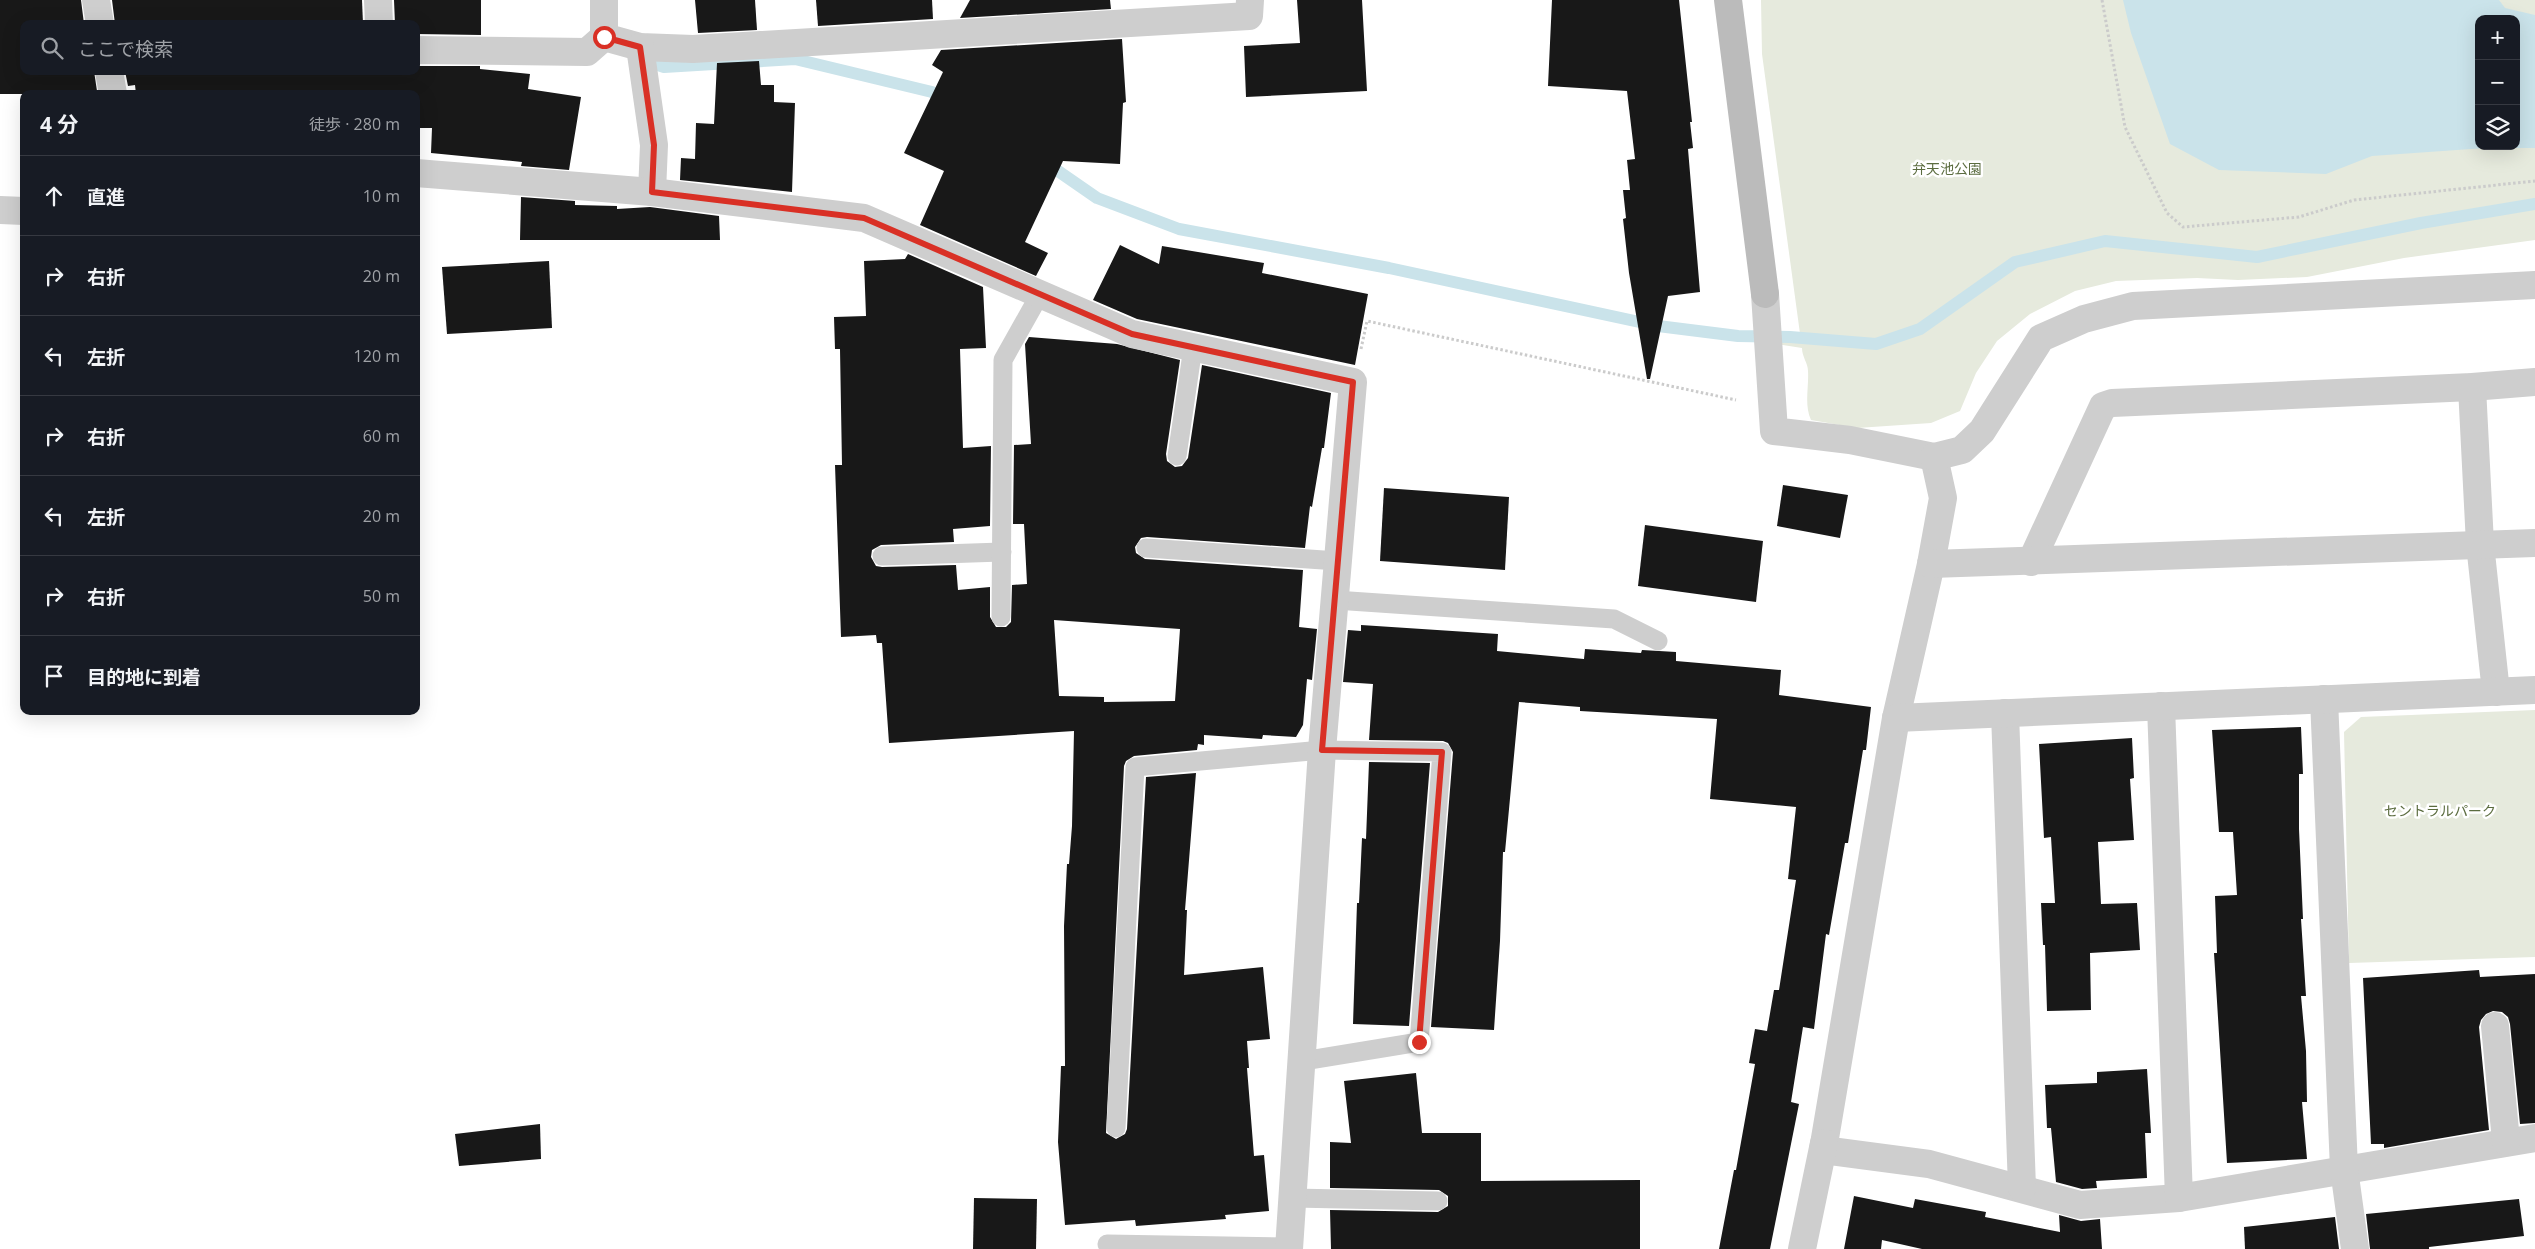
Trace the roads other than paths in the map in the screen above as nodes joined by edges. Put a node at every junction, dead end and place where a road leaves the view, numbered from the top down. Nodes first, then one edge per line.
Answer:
1 (96, 0) edge
2 (378, 0) edge
3 (604, 0) edge
4 (1250, 0) edge
5 (1728, 0) edge
6 (99, 20) edge
7 (379, 20) edge
8 (604, 37) junction
9 (640, 47) junction
10 (420, 50) edge
11 (110, 75) edge
12 (112, 90) edge
13 (420, 172) edge
14 (652, 192) junction
15 (0, 210) edge
16 (20, 211) edge
17 (2535, 285) edge
18 (1040, 294) junction
19 (1193, 347) junction
20 (2535, 382) edge
21 (2472, 387) junction
22 (1177, 456) dead end
23 (1934, 457) junction
24 (2535, 543) edge
25 (2480, 544) junction
26 (1146, 548) dead end
27 (1002, 552) junction
28 (882, 556) dead end
29 (1338, 561) junction
30 (2031, 562) junction
31 (1931, 564) junction
32 (1335, 600) junction
33 (1001, 617) dead end
34 (1658, 641) dead end
35 (2535, 690) edge
36 (2496, 692) junction
37 (2324, 699) junction
38 (2161, 706) junction
39 (2005, 713) junction
40 (1896, 718) junction
41 (1322, 750) junction
42 (2495, 1026) dead end
43 (1303, 1060) junction
44 (1116, 1128) dead end
45 (2535, 1138) edge
46 (2506, 1141) junction
47 (1824, 1143) junction
48 (2344, 1169) junction
49 (2022, 1188) junction
50 (1293, 1198) junction
51 (2178, 1198) junction
52 (1438, 1201) dead end
53 (1107, 1244) dead end
54 (1289, 1248) edge
55 (1802, 1249) edge
56 (2355, 1249) edge

1 - 6 street
2 - 7 street
3 - 8 street
4 - 9 street
5 - 23 street
8 - 9 street
8 - 10 street
9 - 14 street
11 - 12 street
13 - 14 street
14 - 18 street
15 - 16 street
17 - 23 street
18 - 19 street
18 - 27 lane
19 - 22 lane
19 - 29 street
20 - 21 street
21 - 25 street
21 - 30 street
23 - 31 street
24 - 25 street
25 - 30 street
25 - 36 street
26 - 29 lane
27 - 28 lane
27 - 33 lane
29 - 32 street
30 - 31 street
31 - 40 street
32 - 34 lane
32 - 41 street
35 - 36 street
36 - 37 street
37 - 38 street
37 - 48 street
38 - 39 street
38 - 51 street
39 - 40 street
39 - 49 street
40 - 47 street
41 - 43 street
41 - 43 lane
41 - 44 lane
42 - 46 street
43 - 50 street
45 - 46 street
46 - 48 street
47 - 49 street
47 - 55 street
48 - 51 street
48 - 56 street
49 - 51 street
50 - 52 lane
50 - 54 street
53 - 54 lane

